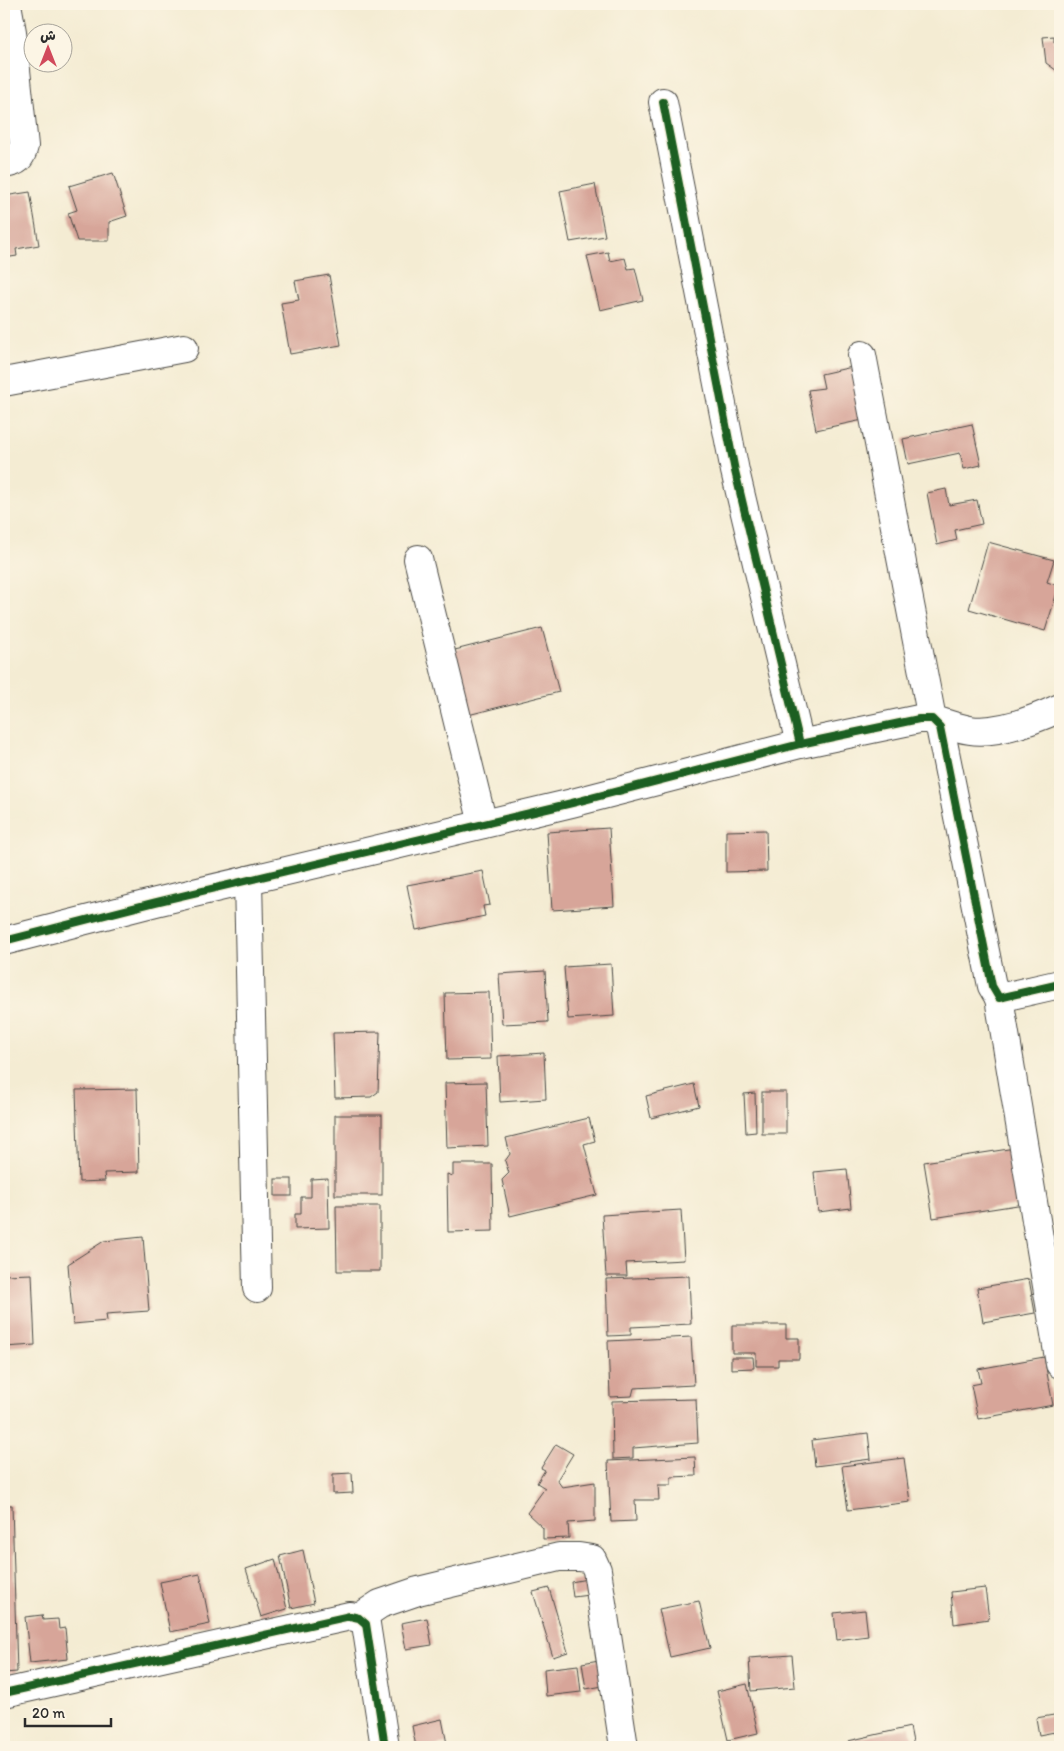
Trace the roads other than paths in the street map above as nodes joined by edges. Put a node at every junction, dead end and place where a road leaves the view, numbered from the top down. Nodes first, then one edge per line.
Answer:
1 (7, 4) edge
2 (663, 102) dead end
3 (4, 164) edge
4 (184, 348) dead end
5 (862, 355) dead end
6 (4, 382) edge
7 (418, 559) dead end
8 (1060, 708) edge
9 (932, 719) junction
10 (800, 744) junction
11 (483, 824) junction
12 (248, 880) junction
13 (4, 941) edge
14 (1060, 984) edge
15 (999, 998) junction
16 (257, 1288) dead end
17 (1060, 1364) edge
18 (359, 1618) junction
19 (4, 1693) edge
20 (385, 1747) edge
21 (624, 1747) edge

1 - 3 street
2 - 10 street
4 - 6 street
5 - 9 street
7 - 11 street
8 - 9 street
9 - 10 street
9 - 15 street
10 - 11 street
11 - 12 street
12 - 13 street
12 - 16 street
14 - 15 street
15 - 17 street
18 - 19 street
18 - 20 street
18 - 21 street

